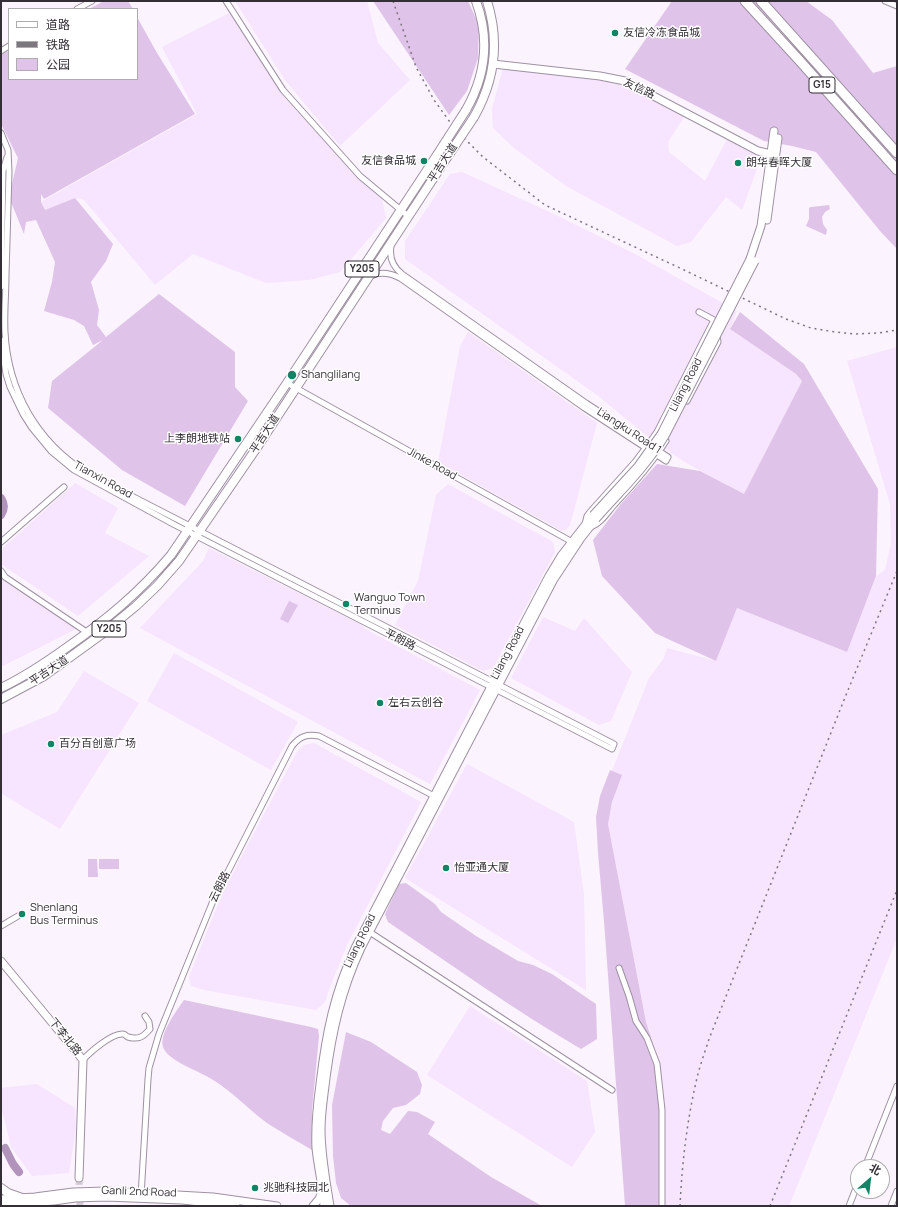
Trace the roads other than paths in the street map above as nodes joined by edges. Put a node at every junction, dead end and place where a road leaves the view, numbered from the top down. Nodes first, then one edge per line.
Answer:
1 (92, 1) edge
2 (226, 1) edge
3 (476, 1) edge
4 (487, 1) edge
5 (745, 1) edge
6 (761, 1) edge
7 (885, 1) edge
8 (897, 6) edge
9 (79, 8) edge
10 (493, 62) junction
11 (1, 133) edge
12 (8, 150) junction
13 (772, 152) junction
14 (897, 153) edge
15 (897, 170) edge
16 (401, 210) junction
17 (408, 216) junction
18 (392, 241) junction
19 (753, 260) junction
20 (368, 279) junction
21 (1, 287) edge
22 (3, 296) edge
23 (699, 312) dead end
24 (714, 320) junction
25 (1, 340) edge
26 (287, 383) junction
27 (295, 388) junction
28 (647, 446) junction
29 (658, 453) junction
30 (64, 487) dead end
31 (587, 526) junction
32 (189, 529) junction
33 (198, 534) junction
34 (1, 542) edge
35 (574, 543) junction
36 (1, 571) edge
37 (88, 632) junction
38 (494, 685) junction
39 (1, 688) edge
40 (1, 699) edge
41 (613, 746) dead end
42 (436, 797) junction
43 (18, 916) dead end
44 (1, 926) edge
45 (367, 930) junction
46 (1, 961) edge
47 (619, 968) dead end
48 (146, 1016) dead end
49 (83, 1060) junction
50 (897, 1086) edge
51 (612, 1090) dead end
52 (867, 1159) edge
53 (79, 1178) tunnel mouth
54 (1, 1188) edge
55 (322, 1189) junction
56 (897, 1191) edge
57 (141, 1195) junction
58 (328, 1197) junction
59 (1, 1199) edge
60 (19, 1203) edge
61 (1, 1205) edge
62 (236, 1206) edge
63 (278, 1206) edge
64 (313, 1206) edge
65 (324, 1206) edge
66 (330, 1206) edge
67 (334, 1206) edge
68 (662, 1206) edge
69 (891, 1206) edge

1 - 9 street
2 - 16 street
3 - 16 main road, 平吉大道 / Y205, bridge
4 - 10 main road, Y205
5 - 15 highway, G15
6 - 14 highway, G15
7 - 8 street
10 - 13 street, 友信路
10 - 17 main road, 平吉大道 / Y205, bridge
11 - 12 street, Tianxin Road
12 - 21 street
12 - 22 street, Tianxin Road
13 - 19 street, Lilang Road
13 - 19 street, Lilang Road
16 - 17 street
16 - 26 main road, 平吉大道 / Y205
17 - 18 main road, 平吉大道 / Y205
18 - 20 main road, 平吉大道 / Y205
18 - 28 street, Liangku Road 1
19 - 31 street, Lilang Road, bridge
20 - 27 main road, 平吉大道 / Y205
20 - 28 street, Liangku Road 1
22 - 32 street, Tianxin Road
23 - 24 street
24 - 28 street
24 - 29 street
25 - 32 street, Tianxin Road
26 - 27 street, Jinke Road
26 - 32 main road, 平吉大道 / Y205
27 - 33 main road, 平吉大道 / Y205
27 - 35 street, Jinke Road
28 - 29 street, Liangku Road 1
28 - 31 street
29 - 31 street
30 - 34 street
31 - 35 street, Lilang Road
32 - 33 street, 平朗路
32 - 37 main road, 平吉大道 / Y205
33 - 38 street, 平朗路
33 - 40 main road, 平吉大道 / Y205
35 - 38 street, Lilang Road
36 - 37 street
37 - 39 main road, 平吉大道 / Y205
38 - 41 street, 平朗路
38 - 42 street, Lilang Road
42 - 45 street, Lilang Road
42 - 57 street, 云朗路
43 - 44 street
45 - 51 street
45 - 55 street, Lilang Road
45 - 58 street, Lilang Road
46 - 49 street, 下李北路
47 - 68 street
48 - 49 street
49 - 53 street, 下李北路
50 - 52 street
54 - 60 main road
55 - 64 street
55 - 65 street, Lilang Road
56 - 69 street
57 - 60 street, Ganli 2nd Road
57 - 62 street, Ganli 2nd Road
57 - 63 street, Ganli 2nd Road
58 - 66 street, Lilang Road
58 - 67 street
59 - 60 street, Ganli 2nd Road
60 - 61 street, Ganli 2nd Road

